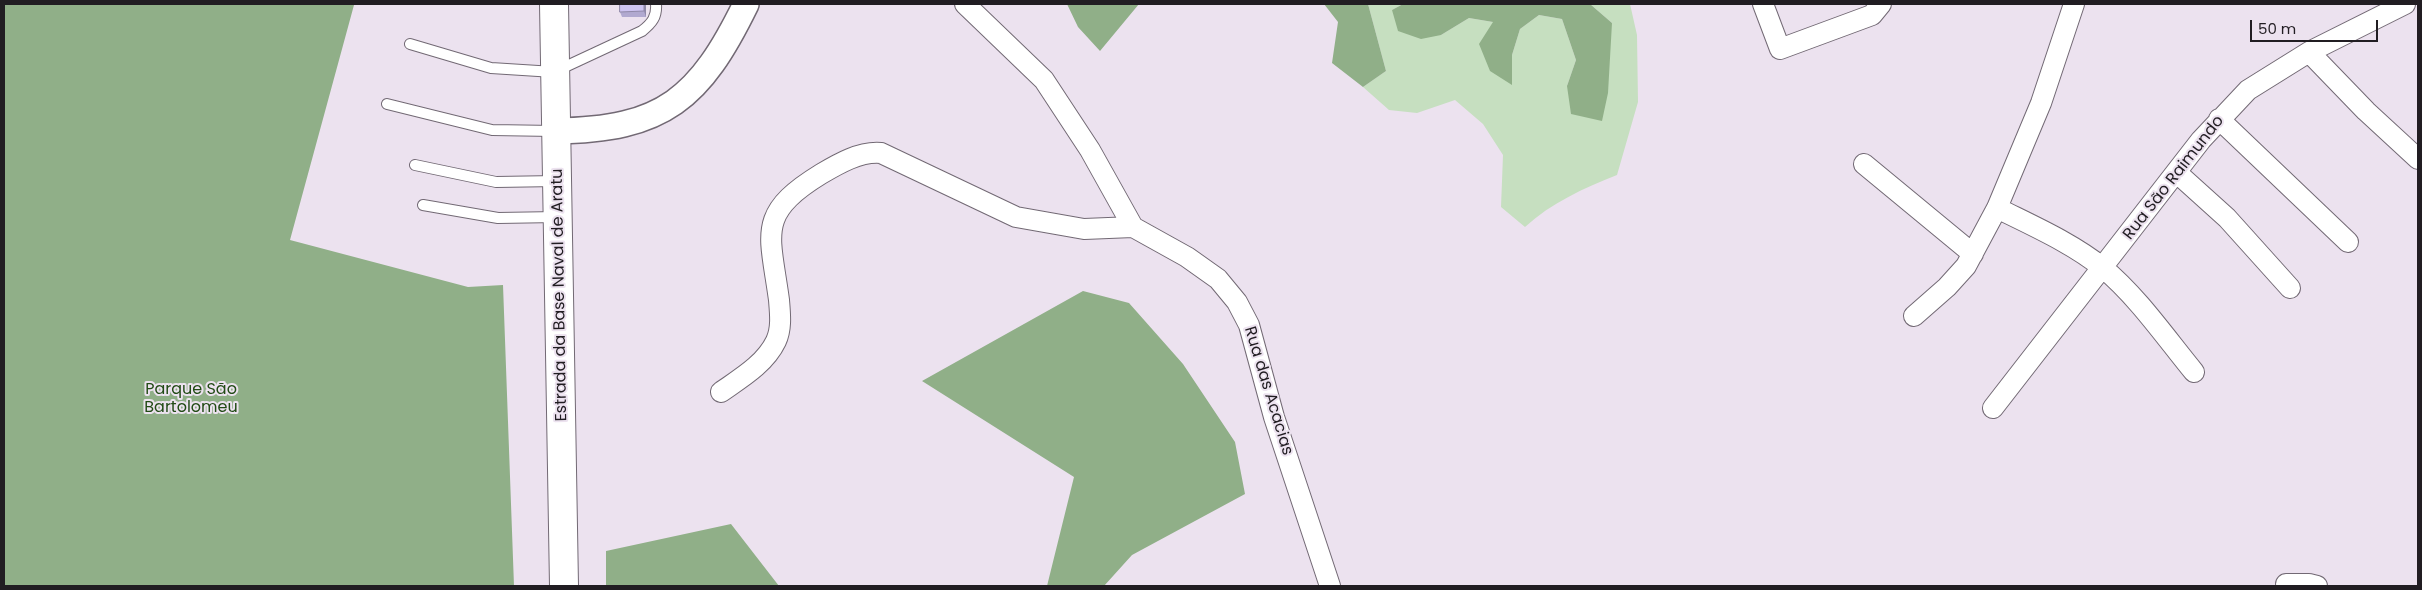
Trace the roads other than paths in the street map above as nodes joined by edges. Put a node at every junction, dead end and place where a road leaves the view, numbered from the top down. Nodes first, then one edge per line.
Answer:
1 (554, 4) edge
2 (656, 4) edge
3 (746, 4) edge
4 (965, 4) edge
5 (1763, 4) edge
6 (2074, 4) edge
7 (2405, 4) edge
8 (1874, 8) edge
9 (410, 44) dead end
10 (2309, 52) junction
11 (554, 72) junction
12 (388, 104) dead end
13 (2219, 119) junction
14 (556, 130) junction
15 (2418, 159) edge
16 (1864, 164) dead end
17 (415, 165) dead end
18 (2176, 172) junction
19 (558, 181) junction
20 (424, 205) dead end
21 (1997, 208) junction
22 (558, 217) junction
23 (1133, 227) junction
24 (2348, 242) dead end
25 (1972, 254) junction
26 (2103, 268) junction
27 (2290, 288) dead end
28 (1914, 316) dead end
29 (2194, 372) dead end
30 (721, 392) dead end
31 (1993, 408) dead end
32 (2286, 584) dead end
33 (564, 586) edge
34 (1330, 586) edge
35 (2317, 586) edge

1 - 11 main road, Estrada da Base Naval de Aratu
2 - 11 lane
3 - 14 street
4 - 23 street
5 - 8 street
6 - 21 street
7 - 10 street, Rua São Raimundo
9 - 11 lane
10 - 13 street, Rua São Raimundo
10 - 15 street
11 - 14 main road, Estrada da Base Naval de Aratu
12 - 14 lane
13 - 18 street, Rua São Raimundo
13 - 24 street
14 - 19 main road, Estrada da Base Naval de Aratu
16 - 25 street
17 - 19 lane
18 - 26 street, Rua São Raimundo
18 - 27 street
19 - 22 main road, Estrada da Base Naval de Aratu
20 - 22 lane
21 - 25 street
21 - 26 street
22 - 33 main road, Estrada da Base Naval de Aratu
23 - 30 street
23 - 34 street, Rua das Acacias
25 - 28 street
26 - 29 street
26 - 31 street, Rua São Raimundo
32 - 35 street

